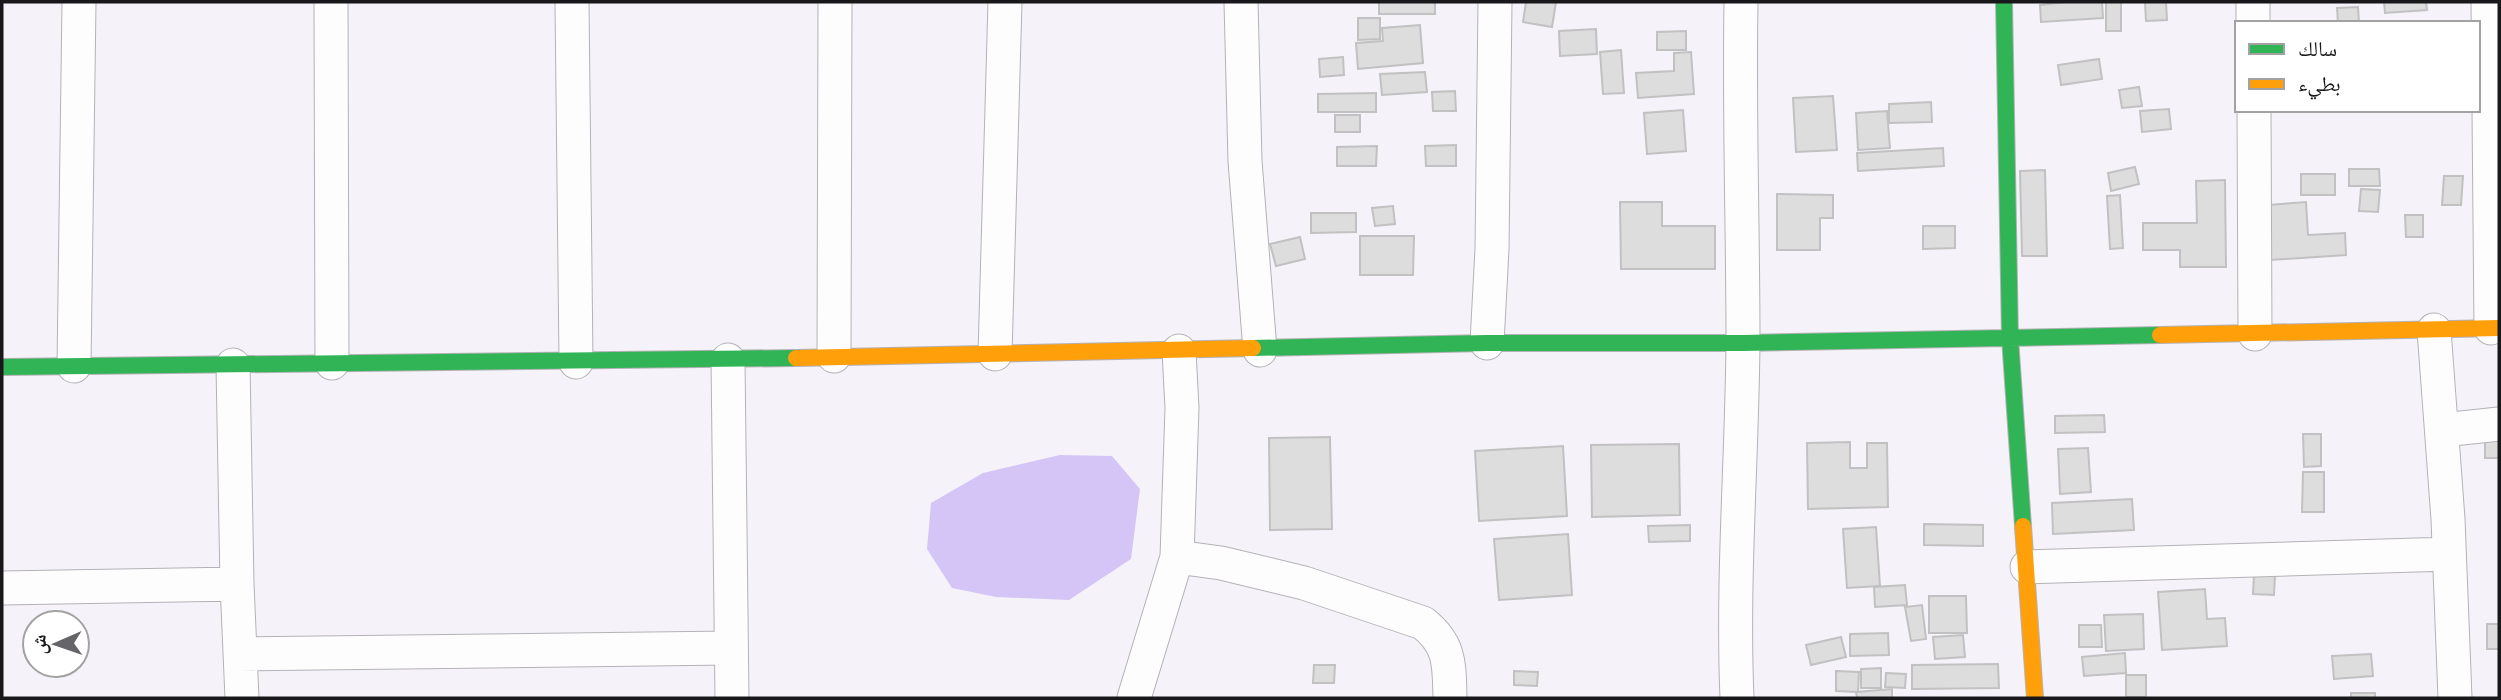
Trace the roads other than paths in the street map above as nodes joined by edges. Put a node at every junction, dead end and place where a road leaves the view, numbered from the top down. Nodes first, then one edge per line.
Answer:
1 (79, 2) edge
2 (331, 2) edge
3 (572, 2) edge
4 (835, 2) edge
5 (1005, 2) edge
6 (1241, 2) edge
7 (1495, 2) edge
8 (1741, 2) edge
9 (2004, 2) edge
10 (2253, 2) edge
11 (2488, 2) edge
12 (2253, 21) edge
13 (2253, 112) edge
14 (2495, 328) edge
15 (2434, 330) junction
16 (2255, 334) junction
17 (2010, 338) junction
18 (1487, 343) junction
19 (1743, 343) junction
20 (1260, 350) junction
21 (1179, 351) junction
22 (995, 354) junction
23 (834, 356) junction
24 (729, 360) junction
25 (576, 362) junction
26 (332, 363) junction
27 (233, 365) junction
28 (74, 366) junction
29 (2, 367) edge
30 (2499, 424) edge
31 (2443, 430) junction
32 (2449, 555) junction
33 (1177, 557) junction
34 (2027, 567) junction
35 (237, 584) junction
36 (2, 588) edge
37 (731, 648) junction
38 (240, 654) junction
39 (242, 698) edge
40 (732, 698) edge
41 (1134, 698) edge
42 (1450, 698) edge
43 (1737, 698) edge
44 (2035, 698) edge
45 (2455, 698) edge

1 - 28 street
2 - 26 street
3 - 25 street
4 - 23 street
5 - 22 street
6 - 20 street
7 - 18 street
8 - 19 street
9 - 17 main road
10 - 12 street
11 - 14 street
13 - 16 street
14 - 15 main road
15 - 16 main road
15 - 31 street
16 - 17 main road
17 - 19 main road
17 - 34 main road
18 - 19 main road
18 - 20 main road
19 - 43 street
20 - 21 main road
21 - 22 main road
21 - 33 street
22 - 23 main road
23 - 24 main road
24 - 25 main road
24 - 37 street
25 - 26 main road
26 - 27 main road
27 - 28 main road
27 - 35 street
28 - 29 main road
30 - 31 street
31 - 32 street
32 - 34 street
32 - 45 street
33 - 41 street
33 - 42 street
34 - 44 main road
35 - 36 street
35 - 38 street
37 - 38 street
37 - 40 street
38 - 39 street

